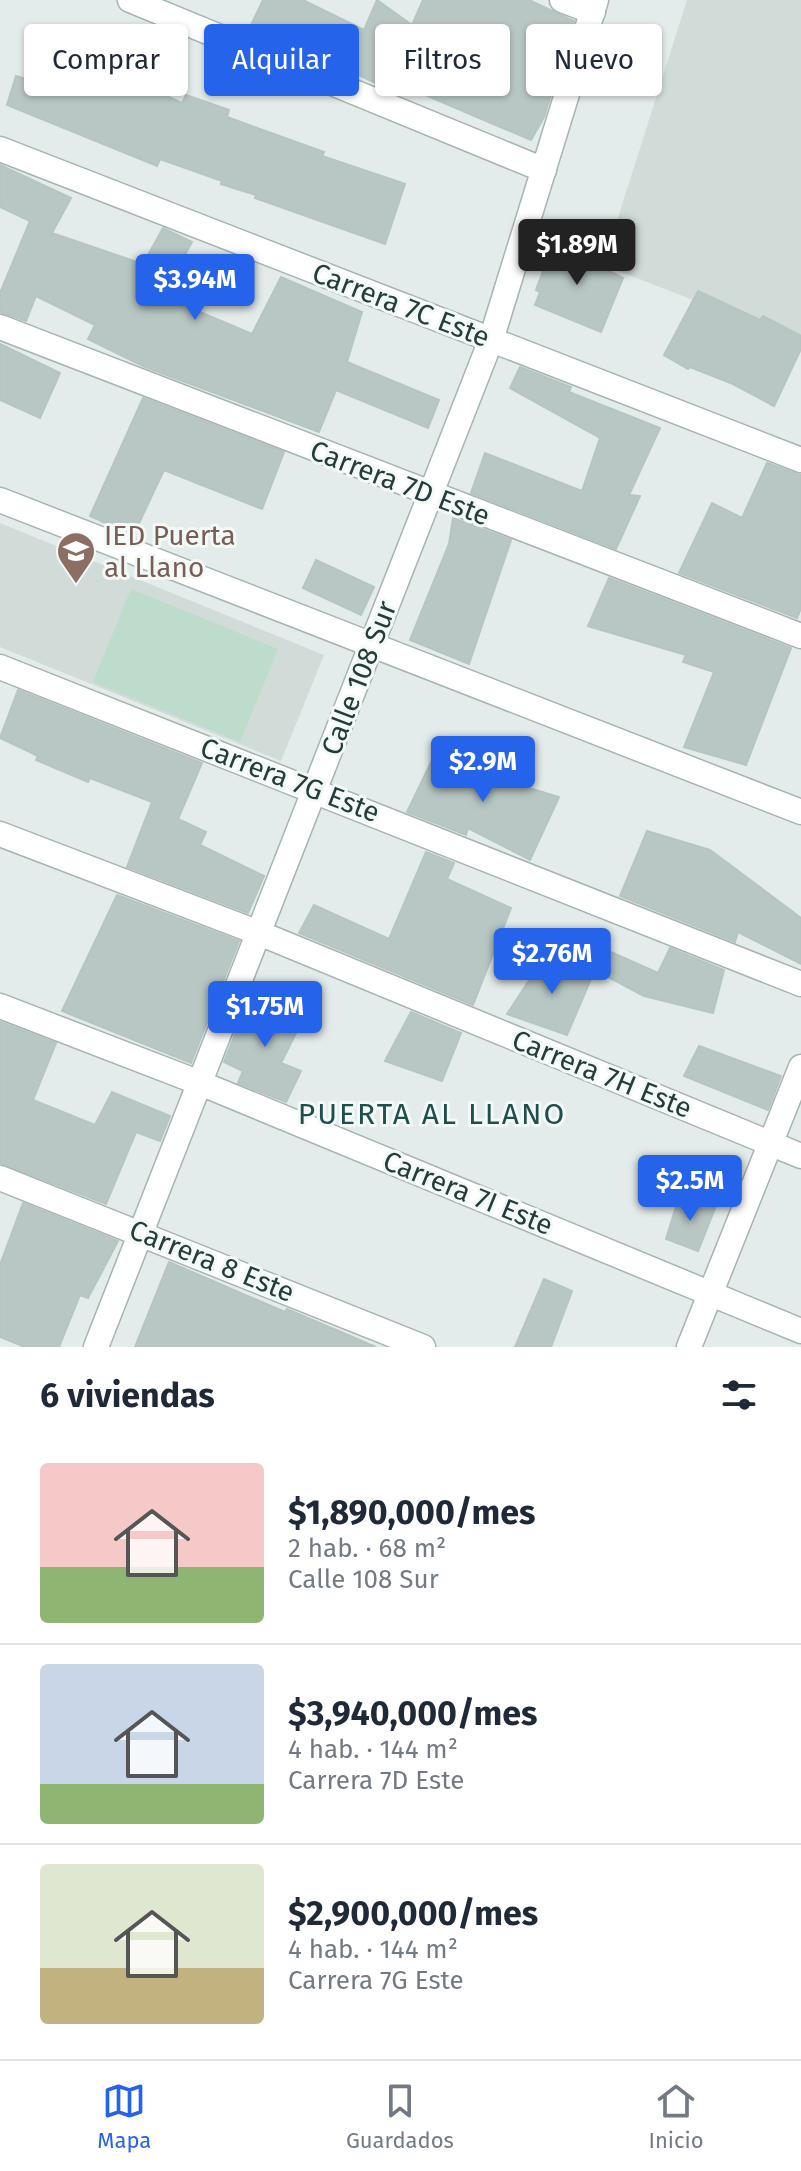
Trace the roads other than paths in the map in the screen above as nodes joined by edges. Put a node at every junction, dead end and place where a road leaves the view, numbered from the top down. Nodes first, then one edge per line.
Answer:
1 (130, 0) edge
2 (562, 0) edge
3 (594, 6) edge
4 (0, 149) edge
5 (544, 170) junction
6 (0, 327) edge
7 (491, 340) junction
8 (801, 460) edge
9 (431, 495) junction
10 (0, 500) edge
11 (801, 636) edge
12 (371, 645) junction
13 (0, 667) edge
14 (315, 789) junction
15 (801, 812) edge
16 (0, 834) edge
17 (259, 933) junction
18 (801, 984) edge
19 (0, 1006) edge
20 (801, 1067) edge
21 (200, 1083) junction
22 (770, 1143) junction
23 (801, 1156) edge
24 (0, 1178) edge
25 (141, 1232) junction
26 (710, 1293) junction
27 (801, 1331) edge
28 (96, 1347) edge
29 (423, 1347) edge
30 (689, 1347) edge

1 - 5 street
2 - 3 street
3 - 5 street, Calle 108 Sur
4 - 7 street, Carrera 7C Este
5 - 7 street, Calle 108 Sur
6 - 9 street, Carrera 7D Este
7 - 8 street, Carrera 7C Este
7 - 9 street, Calle 108 Sur
9 - 11 street, Carrera 7D Este
9 - 12 street, Calle 108 Sur
10 - 12 street
12 - 14 street, Calle 108 Sur
12 - 15 street
13 - 14 street, Carrera 7G Este
14 - 17 street, Calle 108 Sur
14 - 18 street, Carrera 7G Este
16 - 17 street, Carrera 7H Este
17 - 21 street, Calle 108 Sur
17 - 22 street, Carrera 7H Este
19 - 21 street, Carrera 7I Este
20 - 22 street
21 - 25 street, Calle 108 Sur
21 - 26 street, Carrera 7I Este
22 - 23 street, Carrera 7H Este
22 - 26 street
24 - 25 street, Carrera 8 Este
25 - 28 street, Calle 108 Sur
25 - 29 street, Carrera 8 Este
26 - 27 street, Carrera 7I Este
26 - 30 street

